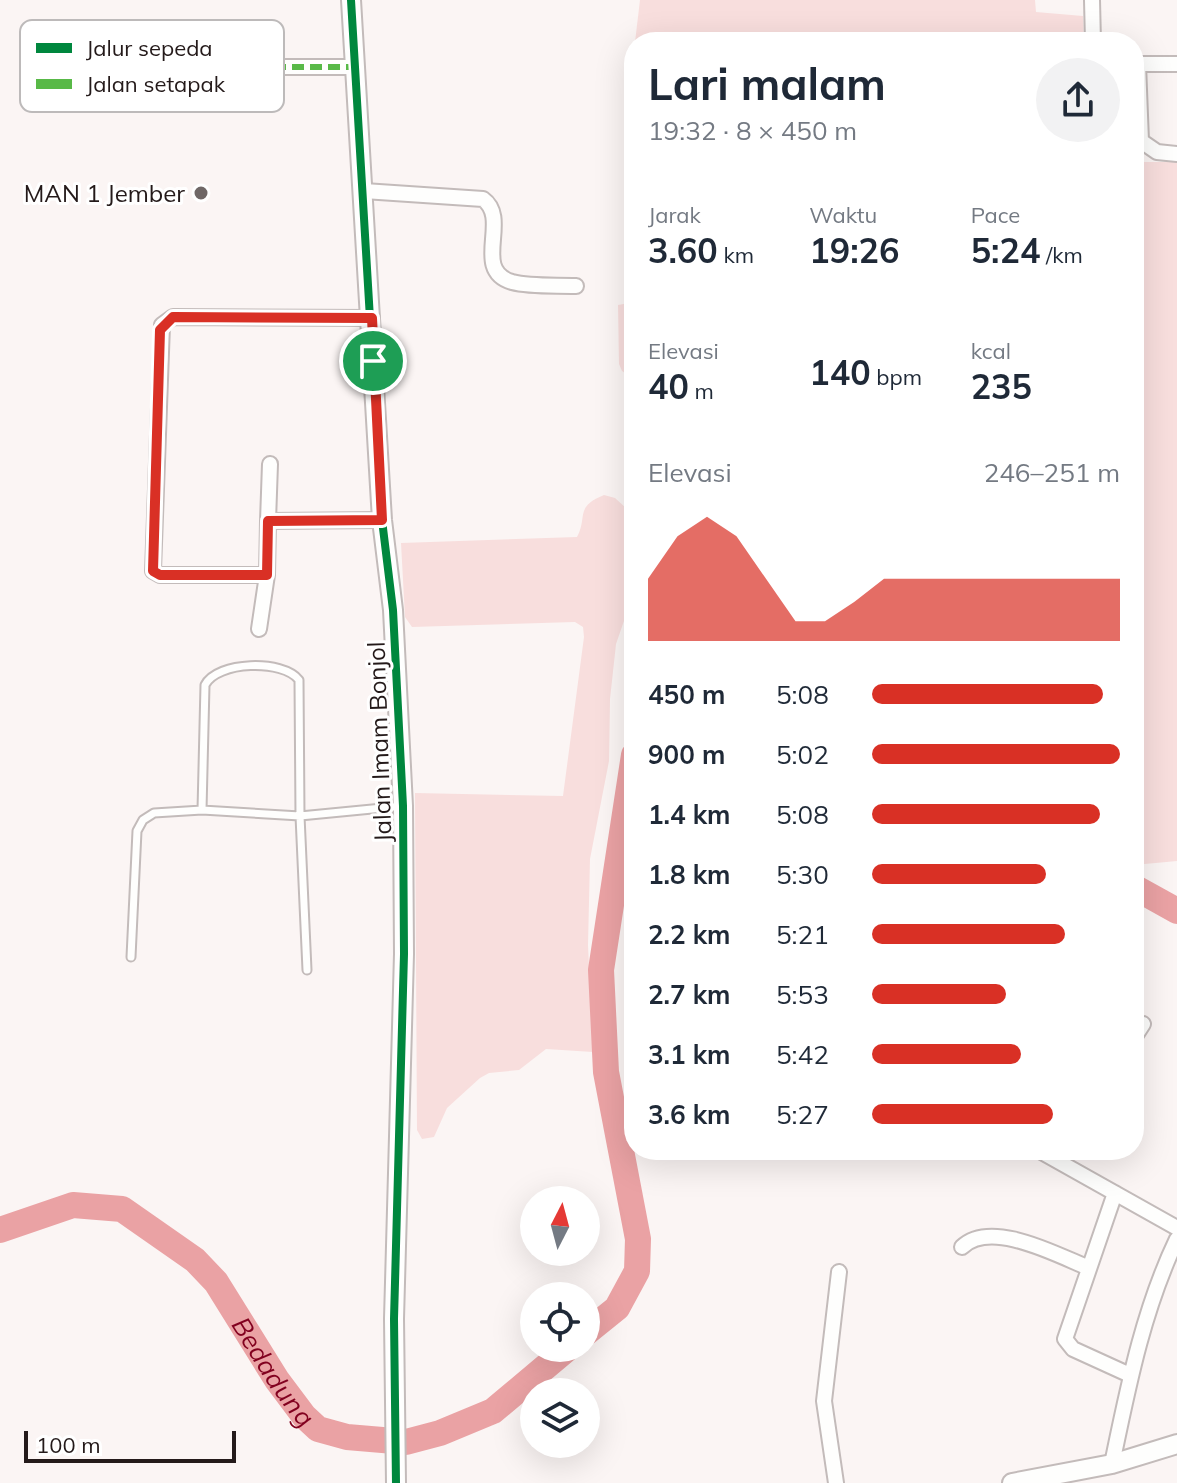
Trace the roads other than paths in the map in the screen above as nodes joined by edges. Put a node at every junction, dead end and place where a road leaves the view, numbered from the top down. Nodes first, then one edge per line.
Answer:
1 (351, 0) edge
2 (1092, 0) edge
3 (1093, 32) edge
4 (1144, 64) edge
5 (1177, 64) edge
6 (284, 67) edge
7 (355, 67) junction
8 (1144, 143) edge
9 (1177, 154) edge
10 (364, 191) junction
11 (576, 286) dead end
12 (372, 318) junction
13 (270, 464) dead end
14 (382, 520) junction
15 (268, 521) junction
16 (267, 575) junction
17 (259, 629) dead end
18 (403, 806) junction
19 (202, 810) junction
20 (300, 816) junction
21 (131, 957) dead end
22 (307, 970) dead end
23 (1069, 1160) edge
24 (1115, 1193) junction
25 (1177, 1228) edge
26 (1177, 1239) edge
27 (962, 1247) dead end
28 (1089, 1268) junction
29 (839, 1272) dead end
30 (1130, 1375) junction
31 (1177, 1444) edge
32 (1112, 1464) junction
33 (396, 1483) edge
34 (836, 1483) edge
35 (1012, 1483) edge

1 - 7 street, Jalan Imam Bonjol
2 - 3 street
4 - 5 street
6 - 7 street
7 - 10 street, Jalan Imam Bonjol
8 - 9 street
10 - 11 street
10 - 12 street, Jalan Imam Bonjol
12 - 14 street, Jalan Imam Bonjol
12 - 16 street
13 - 15 street
14 - 15 street
14 - 18 street, Jalan Imam Bonjol
15 - 16 street
16 - 17 street
18 - 20 lane
18 - 33 street, Jalan Imam Bonjol
19 - 20 lane
19 - 20 lane
19 - 21 lane
20 - 22 lane
23 - 24 street
24 - 25 street
24 - 28 street
26 - 30 street
27 - 28 street
28 - 30 street
29 - 34 street
30 - 32 street
31 - 32 street
32 - 35 street

